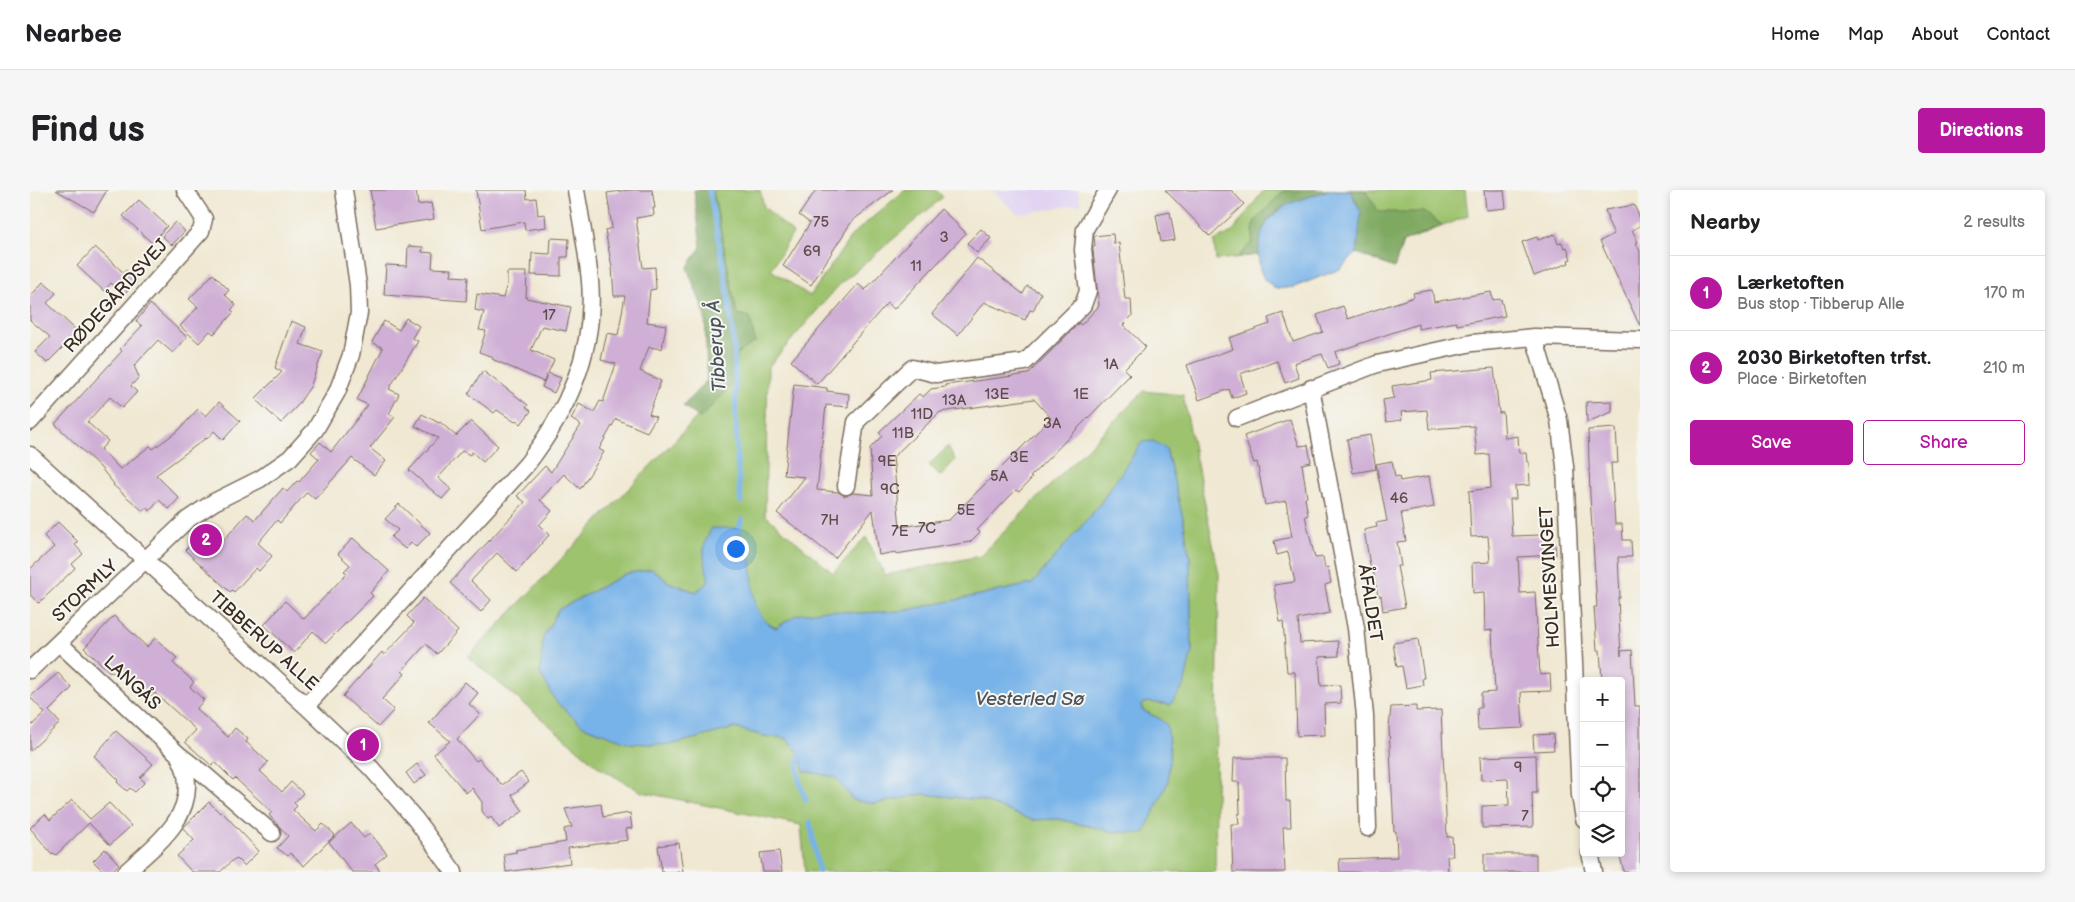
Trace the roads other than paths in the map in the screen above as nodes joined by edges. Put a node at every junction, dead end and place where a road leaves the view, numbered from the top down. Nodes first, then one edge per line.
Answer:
1 (185, 190) edge
2 (344, 190) edge
3 (576, 190) edge
4 (1108, 190) edge
5 (1534, 337) junction
6 (1640, 340) edge
7 (1311, 388) junction
8 (1237, 418) dead end
9 (30, 422) edge
10 (30, 455) edge
11 (846, 486) dead end
12 (146, 561) junction
13 (59, 642) junction
14 (30, 670) edge
15 (306, 706) junction
16 (178, 754) junction
17 (1583, 812) edge
18 (1368, 828) dead end
19 (272, 833) dead end
20 (1591, 857) edge
21 (126, 872) edge
22 (454, 872) edge
23 (1594, 872) edge

1 - 9 street, RØDEGÅRDSVEJ
2 - 12 street, STORMLY
3 - 15 street
4 - 11 street
5 - 6 street
5 - 7 street
5 - 17 street, HOLMESVINGET
7 - 8 street
7 - 18 street, ÅFALDET
10 - 12 street, TIBBERUP ALLE
12 - 13 street, STORMLY
12 - 15 street, TIBBERUP ALLE
13 - 14 street, STORMLY
13 - 16 street, LANGÅS
15 - 22 street, TIBBERUP ALLE
16 - 19 street, LANGÅS
16 - 21 street, LANGÅS
20 - 23 street

